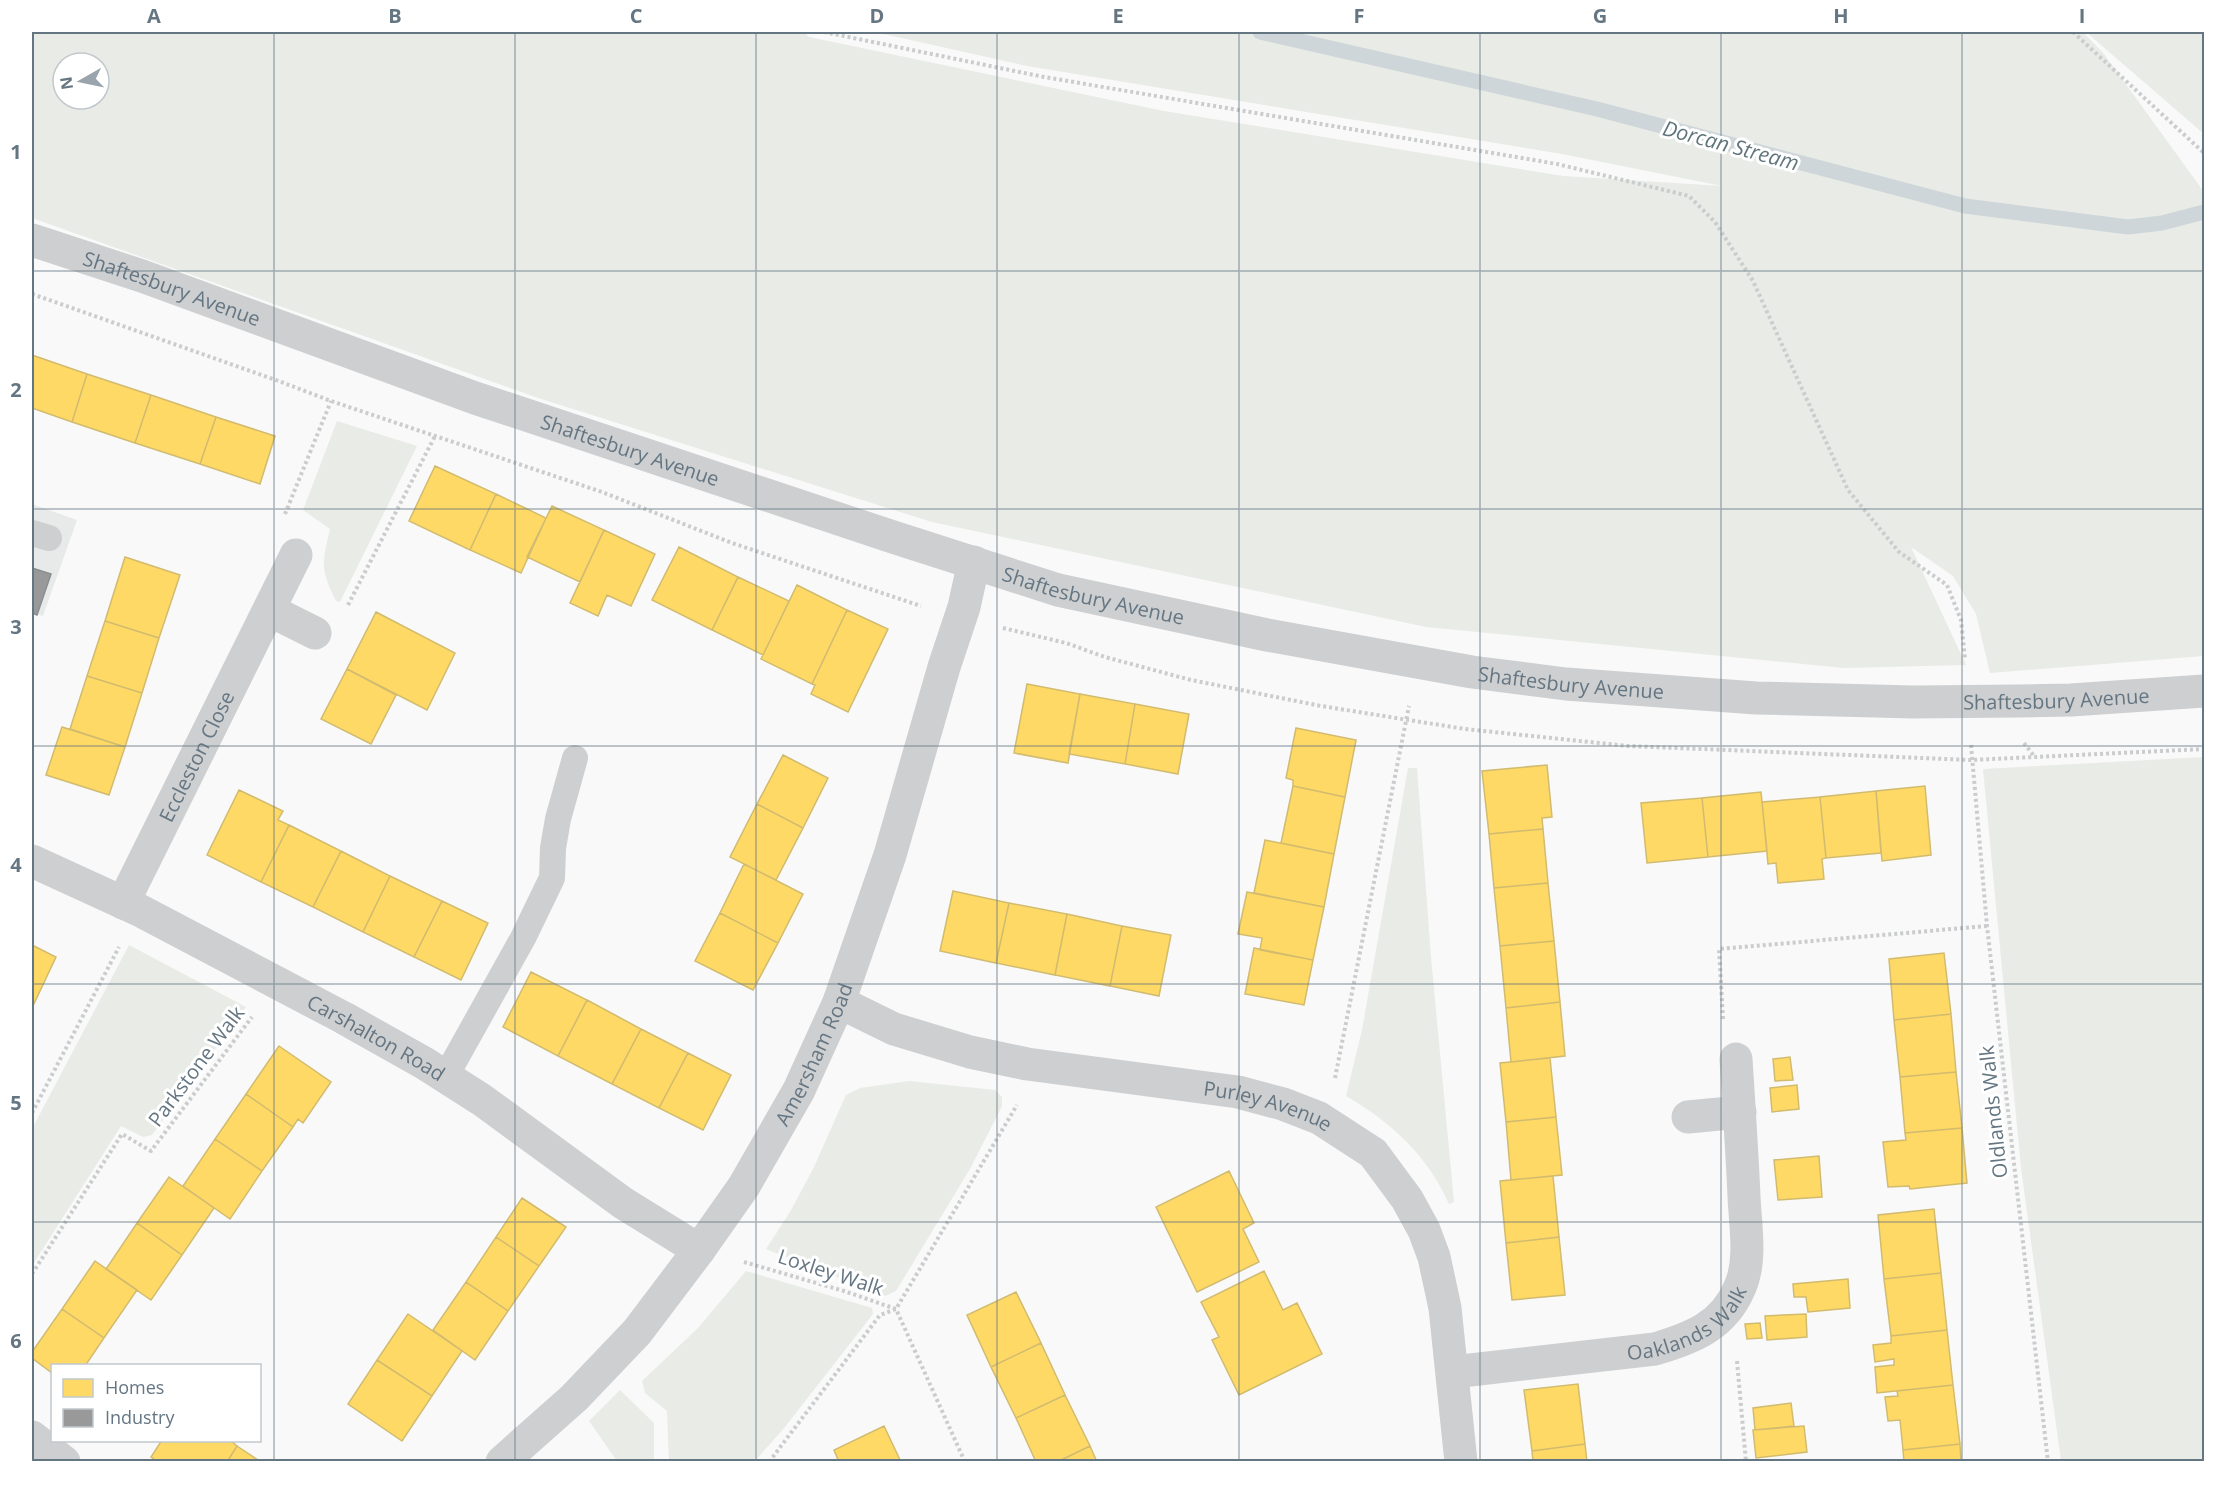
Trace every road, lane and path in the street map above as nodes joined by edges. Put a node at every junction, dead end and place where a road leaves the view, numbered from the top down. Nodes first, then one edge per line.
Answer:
1 (824, 32) edge
2 (2073, 32) edge
3 (2203, 151) edge
4 (32, 240) edge
5 (331, 401) dead end
6 (435, 436) dead end
7 (296, 555) joint
8 (974, 562) junction
9 (269, 610) junction
10 (315, 633) joint
11 (1417, 664) junction
12 (2205, 691) edge
13 (1969, 702) junction
14 (2205, 749) edge
15 (575, 758) dead end
16 (32, 861) edge
17 (131, 906) junction
18 (1987, 926) junction
19 (278, 983) junction
20 (838, 1002) junction
21 (1736, 1059) joint
22 (1027, 1064) junction
23 (446, 1076) junction
24 (1740, 1112) junction
25 (32, 1113) edge
26 (1688, 1117) dead end
27 (1319, 1118) junction
28 (699, 1250) junction
29 (32, 1274) edge
30 (1731, 1303) junction
31 (896, 1309) junction
32 (1453, 1372) junction
33 (32, 1437) edge
34 (64, 1461) edge
35 (502, 1461) edge
36 (769, 1461) edge
37 (965, 1461) edge
38 (1461, 1461) edge
39 (1746, 1461) edge
40 (2048, 1461) edge

1 - 13 path
2 - 3 path
4 - 8 street, Shaftesbury Avenue
5 - 7 path
6 - 10 path
7 - 9 street, Eccleston Close
8 - 11 street, Shaftesbury Avenue
8 - 20 street, Amersham Road
9 - 10 street
9 - 17 street, Eccleston Close
11 - 13 street, Shaftesbury Avenue
11 - 27 path
12 - 13 street, Shaftesbury Avenue
14 - 18 path, Oldlands Walk
15 - 23 lane
16 - 17 street, Carshalton Road
17 - 19 street, Carshalton Road
17 - 25 path
18 - 21 path
18 - 40 path, Oldlands Walk
19 - 23 street, Carshalton Road
19 - 29 path, Parkstone Walk
20 - 22 street, Purley Avenue
20 - 28 street, Amersham Road
21 - 24 street, Oaklands Walk
22 - 27 street, Purley Avenue
22 - 31 path
23 - 28 street, Carshalton Road
24 - 26 street
24 - 30 street, Oaklands Walk
27 - 32 street, Purley Avenue
28 - 31 path, Loxley Walk
28 - 35 street, Amersham Road
30 - 32 street, Oaklands Walk
30 - 39 path
31 - 36 path
31 - 37 path, Loxley Walk
32 - 38 street, Purley Avenue
33 - 34 street

